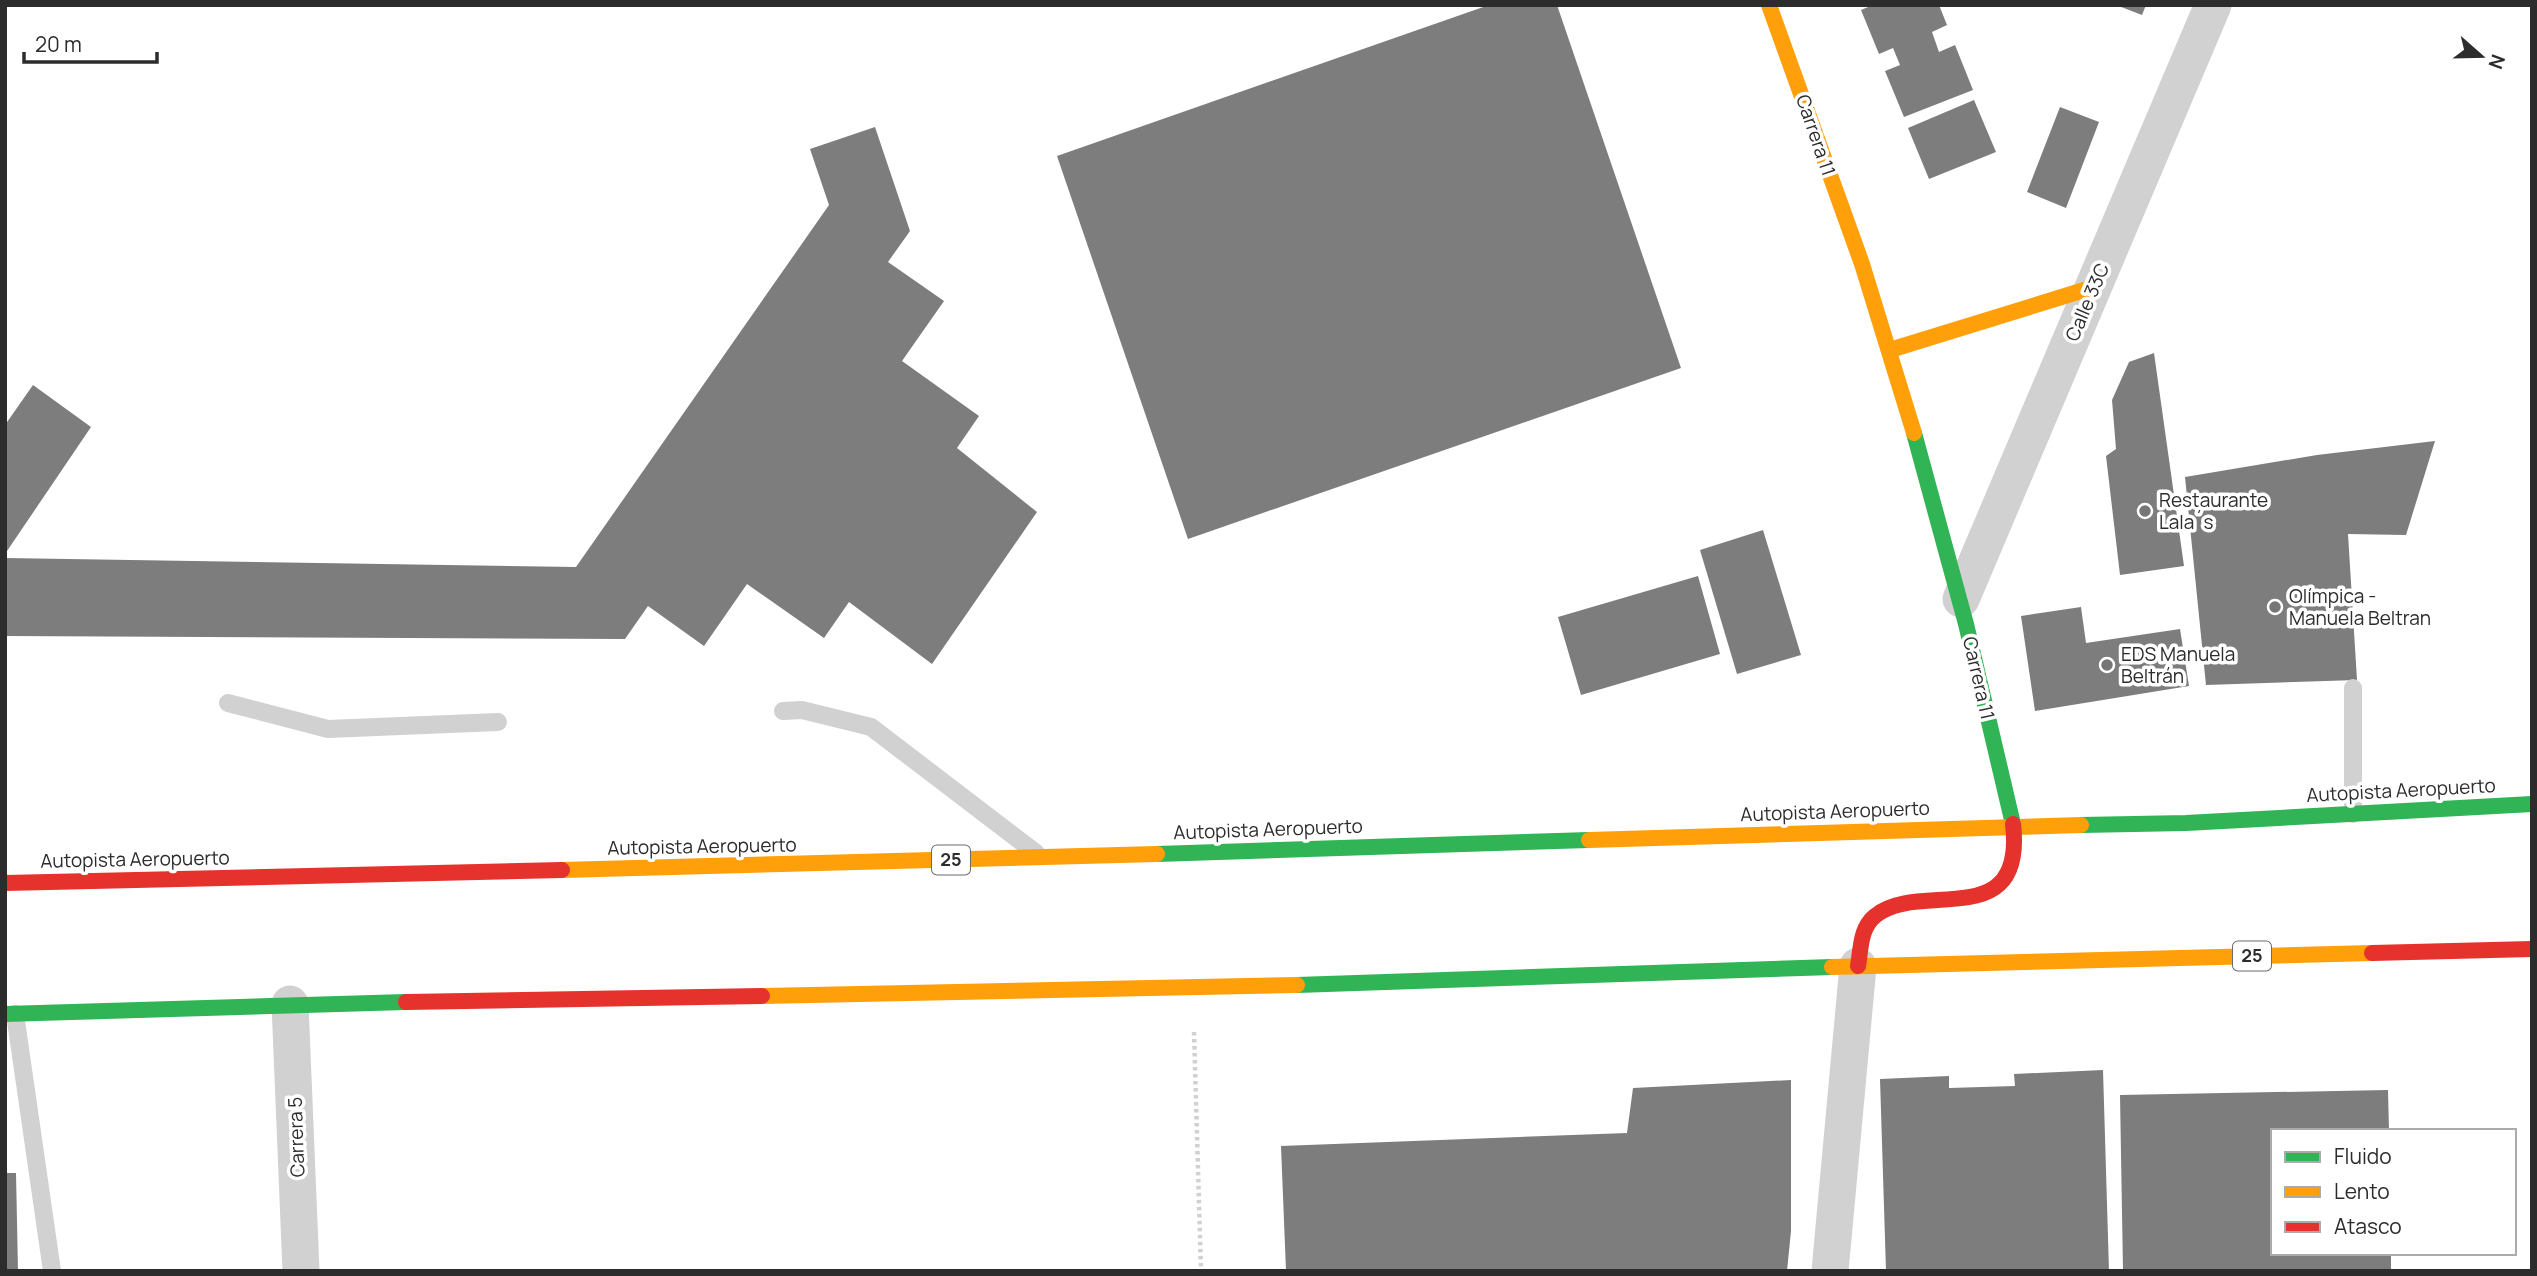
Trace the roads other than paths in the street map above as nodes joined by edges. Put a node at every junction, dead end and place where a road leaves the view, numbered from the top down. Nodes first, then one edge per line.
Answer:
1 (1769, 5) edge
2 (2213, 5) edge
3 (2094, 286) junction
4 (1890, 350) junction
5 (1961, 599) junction
6 (2353, 688) dead end
7 (228, 703) dead end
8 (783, 710) dead end
9 (499, 722) dead end
10 (2532, 804) edge
11 (2353, 814) junction
12 (2014, 826) junction
13 (1041, 856) junction
14 (5, 883) edge
15 (2532, 949) edge
16 (1858, 966) junction
17 (290, 1004) junction
18 (10, 1014) edge
19 (52, 1271) edge
20 (301, 1271) edge
21 (1830, 1271) edge

1 - 4 main road, Carrera 11
2 - 3 street, Calle 33C
3 - 4 main road
3 - 5 street, Calle 33C
4 - 5 main road, Carrera 11
5 - 12 main road, Carrera 11
6 - 11 lane
7 - 9 lane
8 - 13 lane
10 - 11 main road, Autopista Aeropuerto / 25
11 - 12 main road, Autopista Aeropuerto / 25
12 - 13 main road, Autopista Aeropuerto / 25
12 - 16 main road, Carrera 11
13 - 14 main road, Autopista Aeropuerto / 25
15 - 16 main road, 25
16 - 17 main road, 25
16 - 21 street, Carrera 11
17 - 18 main road, 25
17 - 20 street, Carrera 5
18 - 19 lane

